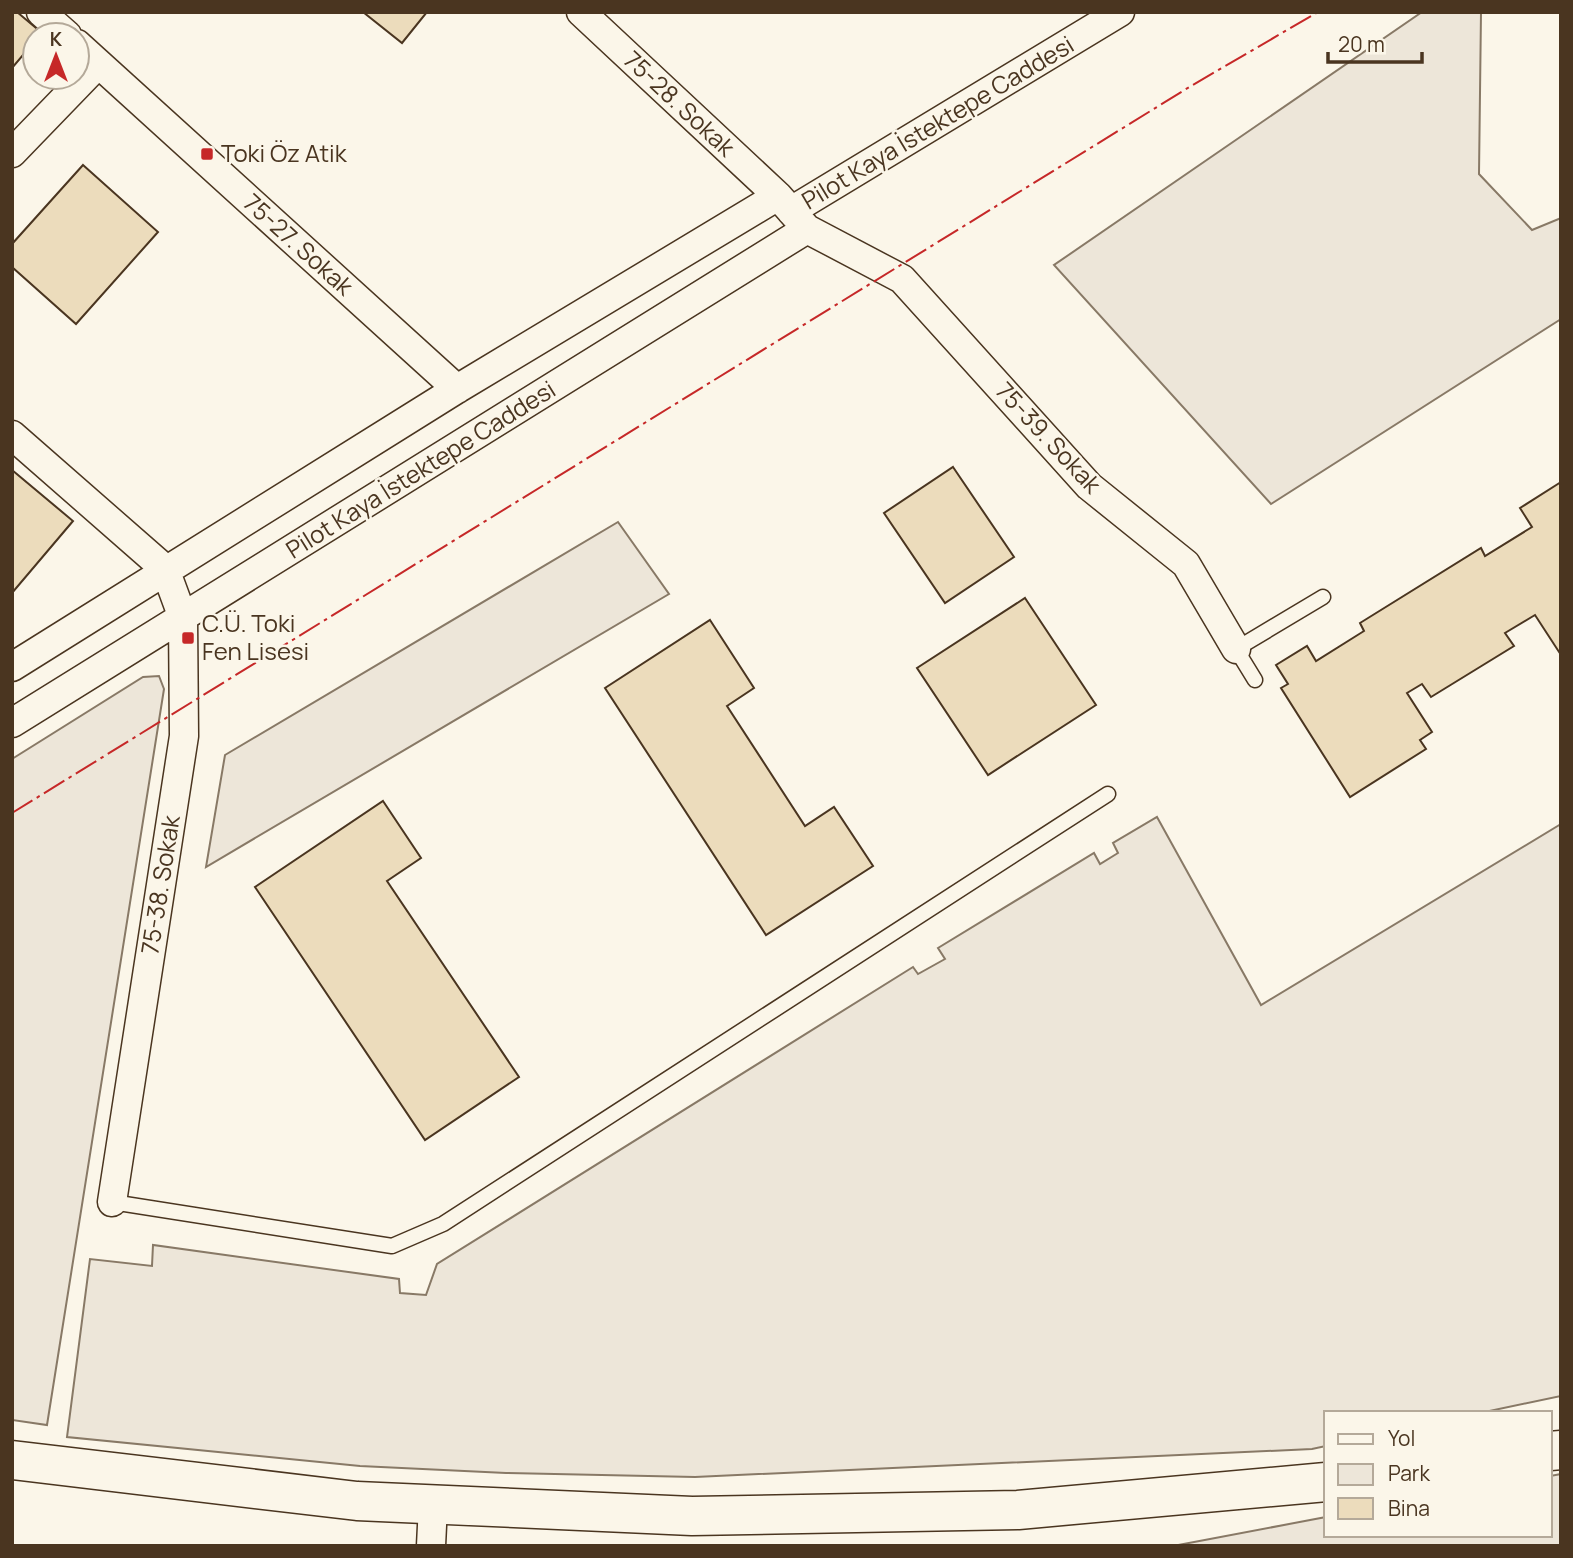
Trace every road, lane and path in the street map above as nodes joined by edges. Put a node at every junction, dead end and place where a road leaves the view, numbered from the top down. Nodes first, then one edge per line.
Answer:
1 (581, 12) edge
2 (1103, 16) edge
3 (91, 57) edge
4 (98, 64) junction
5 (12, 153) edge
6 (792, 212) junction
7 (457, 389) junction
8 (12, 435) edge
9 (165, 569) junction
10 (1323, 597) dead end
11 (183, 618) junction
12 (1236, 649) junction
13 (12, 667) edge
14 (1255, 680) dead end
15 (12, 723) edge
16 (1108, 794) dead end
17 (112, 1202) joint
18 (12, 1460) edge
19 (1324, 1482) edge
20 (433, 1504) junction
21 (431, 1546) edge

1 - 6 street, 75-28. Sokak
2 - 6 street, Pilot Kaya İstektepe Caddesi
3 - 4 street, 75-27. Sokak
4 - 5 street
4 - 7 street, 75-27. Sokak
6 - 7 street, Pilot Kaya İstektepe Caddesi
6 - 11 street, Pilot Kaya İstektepe Caddesi
6 - 12 street, 75-39. Sokak
7 - 9 street, Pilot Kaya İstektepe Caddesi
8 - 9 street
9 - 11 street, 75-38. Sokak
9 - 13 street, Pilot Kaya İstektepe Caddesi
10 - 12 lane
11 - 15 street, Pilot Kaya İstektepe Caddesi
11 - 17 street, 75-38. Sokak
12 - 14 lane, 75-39. Sokak
16 - 17 lane
18 - 20 main road
19 - 20 main road
20 - 21 street

